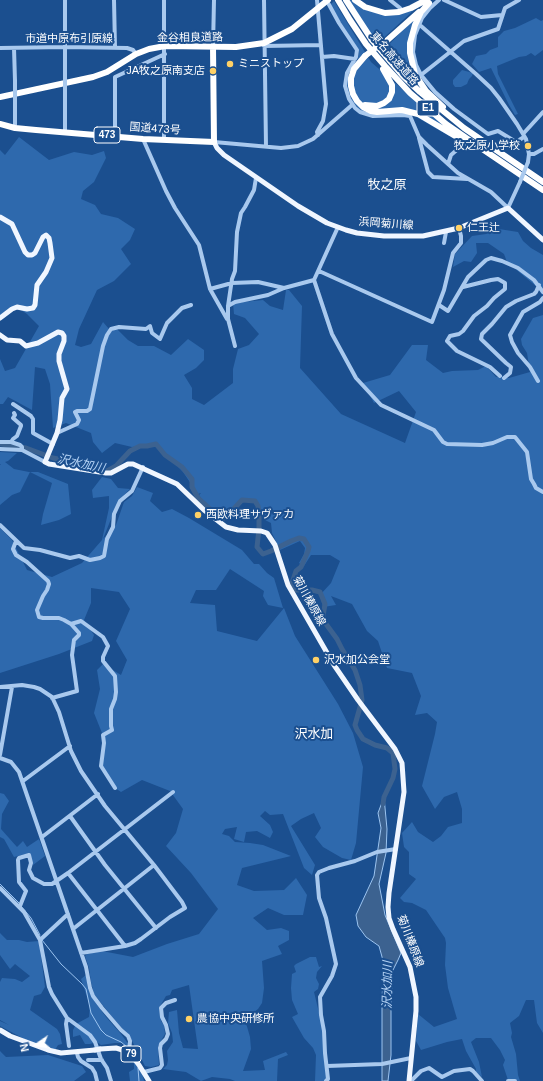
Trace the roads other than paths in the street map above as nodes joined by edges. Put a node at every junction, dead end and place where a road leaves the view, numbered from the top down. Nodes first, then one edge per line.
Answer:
1 (64, 0) edge
2 (114, 0) edge
3 (164, 0) edge
4 (214, 0) edge
5 (264, 0) edge
6 (317, 0) edge
7 (327, 0) edge
8 (338, 0) edge
9 (346, 0) edge
10 (355, 0) edge
11 (390, 0) edge
12 (439, 0) edge
13 (444, 0) edge
14 (519, 0) edge
15 (429, 1) edge
16 (318, 8) junction
17 (400, 8) dead end
18 (502, 15) junction
19 (421, 26) dead end
20 (264, 44) junction
21 (321, 45) junction
22 (165, 46) junction
23 (66, 47) junction
24 (115, 47) junction
25 (213, 47) junction
26 (0, 48) edge
27 (14, 48) junction
28 (450, 51) junction
29 (136, 54) junction
30 (165, 54) junction
31 (375, 55) junction
32 (322, 57) junction
33 (366, 58) junction
34 (355, 59) junction
35 (421, 75) junction
36 (0, 97) edge
37 (352, 105) junction
38 (543, 112) edge
39 (0, 124) edge
40 (15, 128) junction
41 (65, 132) junction
42 (318, 135) junction
43 (115, 136) junction
44 (524, 136) junction
45 (419, 137) junction
46 (143, 139) junction
47 (164, 140) junction
48 (214, 142) junction
49 (486, 144) junction
50 (266, 146) junction
51 (459, 148) dead end
52 (543, 149) edge
53 (529, 154) junction
54 (448, 164) junction
55 (510, 168) junction
56 (256, 178) junction
57 (468, 179) junction
58 (543, 182) edge
59 (543, 190) edge
60 (508, 208) junction
61 (0, 217) edge
62 (338, 227) junction
63 (459, 228) junction
64 (446, 232) junction
65 (543, 240) edge
66 (444, 243) dead end
67 (319, 271) junction
68 (314, 280) junction
69 (232, 283) junction
70 (539, 285) junction
71 (463, 287) junction
72 (284, 288) junction
73 (210, 289) junction
74 (543, 292) edge
75 (543, 298) edge
76 (192, 305) dead end
77 (439, 305) junction
78 (228, 306) junction
79 (0, 318) edge
80 (228, 319) junction
81 (0, 334) edge
82 (235, 346) dead end
83 (538, 381) dead end
84 (13, 404) dead end
85 (14, 413) dead end
86 (57, 433) junction
87 (0, 442) edge
88 (11, 442) junction
89 (53, 444) junction
90 (0, 449) edge
91 (22, 450) junction
92 (45, 462) junction
93 (143, 467) junction
94 (543, 492) edge
95 (0, 525) edge
96 (16, 541) junction
97 (71, 624) junction
98 (0, 687) edge
99 (12, 687) junction
100 (52, 698) junction
101 (70, 746) junction
102 (0, 757) edge
103 (23, 781) junction
104 (115, 788) dead end
105 (173, 792) dead end
106 (98, 794) junction
107 (70, 816) junction
108 (124, 829) junction
109 (42, 837) junction
110 (395, 850) junction
111 (96, 852) junction
112 (154, 865) junction
113 (68, 873) junction
114 (57, 881) junction
115 (0, 888) edge
116 (125, 889) junction
117 (20, 905) junction
118 (97, 910) junction
119 (68, 914) junction
120 (156, 928) junction
121 (73, 929) junction
122 (41, 939) junction
123 (125, 946) junction
124 (81, 953) junction
125 (175, 1000) dead end
126 (67, 1018) junction
127 (0, 1030) edge
128 (69, 1046) dead end
129 (129, 1052) junction
130 (77, 1053) junction
131 (411, 1058) junction
132 (88, 1060) dead end
133 (102, 1060) junction
134 (327, 1066) junction
135 (144, 1072) junction
136 (97, 1081) edge
137 (111, 1081) edge
138 (149, 1081) edge
139 (326, 1081) edge
140 (410, 1081) edge
141 (482, 1081) edge
142 (508, 1081) edge
143 (514, 1081) edge

1 - 23 street
2 - 24 street
3 - 22 street
4 - 25 street
5 - 20 street
6 - 16 street
7 - 16 highway, 金谷相良道路
7 - 34 street
8 - 31 highway, 東名高速道路 / E1
9 - 49 highway, 東名高速道路 / E1
10 - 15 highway
11 - 17 street
12 - 35 street
13 - 18 street
14 - 18 street
15 - 33 highway, bridge
15 - 49 highway
16 - 20 highway, 金谷相良道路
16 - 21 street
18 - 28 street
19 - 28 street
20 - 21 street
20 - 25 highway, 金谷相良道路
20 - 50 street
21 - 32 street
22 - 25 highway, 金谷相良道路
22 - 29 highway, 金谷相良道路
22 - 30 street
23 - 24 street, 市道中原布引原線
23 - 27 street, 市道中原布引原線
23 - 41 street, bridge
24 - 29 street, 市道中原布引原線
25 - 48 highway
26 - 27 street, 市道中原布引原線
27 - 40 street, bridge
28 - 35 street
28 - 44 street
29 - 36 highway, 金谷相良道路
30 - 43 street
30 - 47 street
31 - 33 highway
31 - 55 highway, 東名高速道路 / E1
32 - 34 street
32 - 42 street
33 - 55 highway
34 - 37 street
35 - 44 street
37 - 42 street
37 - 45 street
38 - 44 street
39 - 40 highway, 国道473号 / 473
40 - 41 highway, 国道473号 / 473
41 - 43 highway, 国道473号 / 473
42 - 50 street
43 - 46 highway, 国道473号 / 473
44 - 53 street
45 - 54 street
45 - 57 street
46 - 47 highway, 国道473号 / 473
46 - 73 street
47 - 48 highway, 国道473号 / 473
48 - 50 street
48 - 56 main road, 浜岡菊川線
49 - 58 highway, 東名高速道路 / E1
51 - 54 street
52 - 53 street
53 - 60 street, bridge
54 - 57 street
55 - 59 highway, 東名高速道路 / E1
56 - 62 main road, 浜岡菊川線
56 - 69 street
57 - 60 street
60 - 63 main road, 浜岡菊川線
60 - 65 main road
61 - 79 main road
62 - 64 main road, 浜岡菊川線
62 - 67 street
63 - 64 main road, 浜岡菊川線
63 - 77 street
64 - 66 street
67 - 68 street
67 - 77 street
68 - 72 street
68 - 94 street
69 - 72 street
69 - 73 street
69 - 78 street
70 - 71 street
70 - 71 street
70 - 74 street
71 - 77 street
72 - 78 street
73 - 80 street
75 - 83 street
76 - 86 street
78 - 80 street
80 - 82 street
81 - 86 main road
84 - 89 street
85 - 88 street
86 - 89 main road
87 - 88 street
88 - 91 street
89 - 92 main road
90 - 91 street
91 - 92 street
92 - 93 main road, 菊川榛原線
93 - 96 street
93 - 110 main road, 菊川榛原線
95 - 96 street
96 - 97 street
97 - 100 street
97 - 104 street
98 - 99 street
99 - 100 street
99 - 102 street
100 - 101 street
101 - 103 street
101 - 106 street
102 - 103 street
103 - 109 street
105 - 108 street
106 - 107 street
106 - 108 street
107 - 109 street
107 - 111 street
108 - 111 street
108 - 112 street
109 - 114 street
110 - 131 main road, 菊川榛原線
110 - 134 street
111 - 113 street
111 - 116 street
112 - 116 street
112 - 120 street
113 - 114 street
113 - 118 street
114 - 117 street
114 - 119 street
115 - 117 street
116 - 118 street
116 - 120 street
117 - 122 street
118 - 121 street
118 - 123 street
119 - 121 street
119 - 122 street
120 - 123 street
121 - 124 street
122 - 126 street
123 - 124 street
124 - 129 street
125 - 135 street
126 - 128 street
126 - 133 street
127 - 130 main road, 79
129 - 130 main road, 79
129 - 135 main road, 79
130 - 136 street
131 - 134 street
131 - 140 main road, 菊川榛原線
132 - 133 street
133 - 137 street
134 - 139 street
135 - 138 main road, 79
140 - 141 street
142 - 143 street

